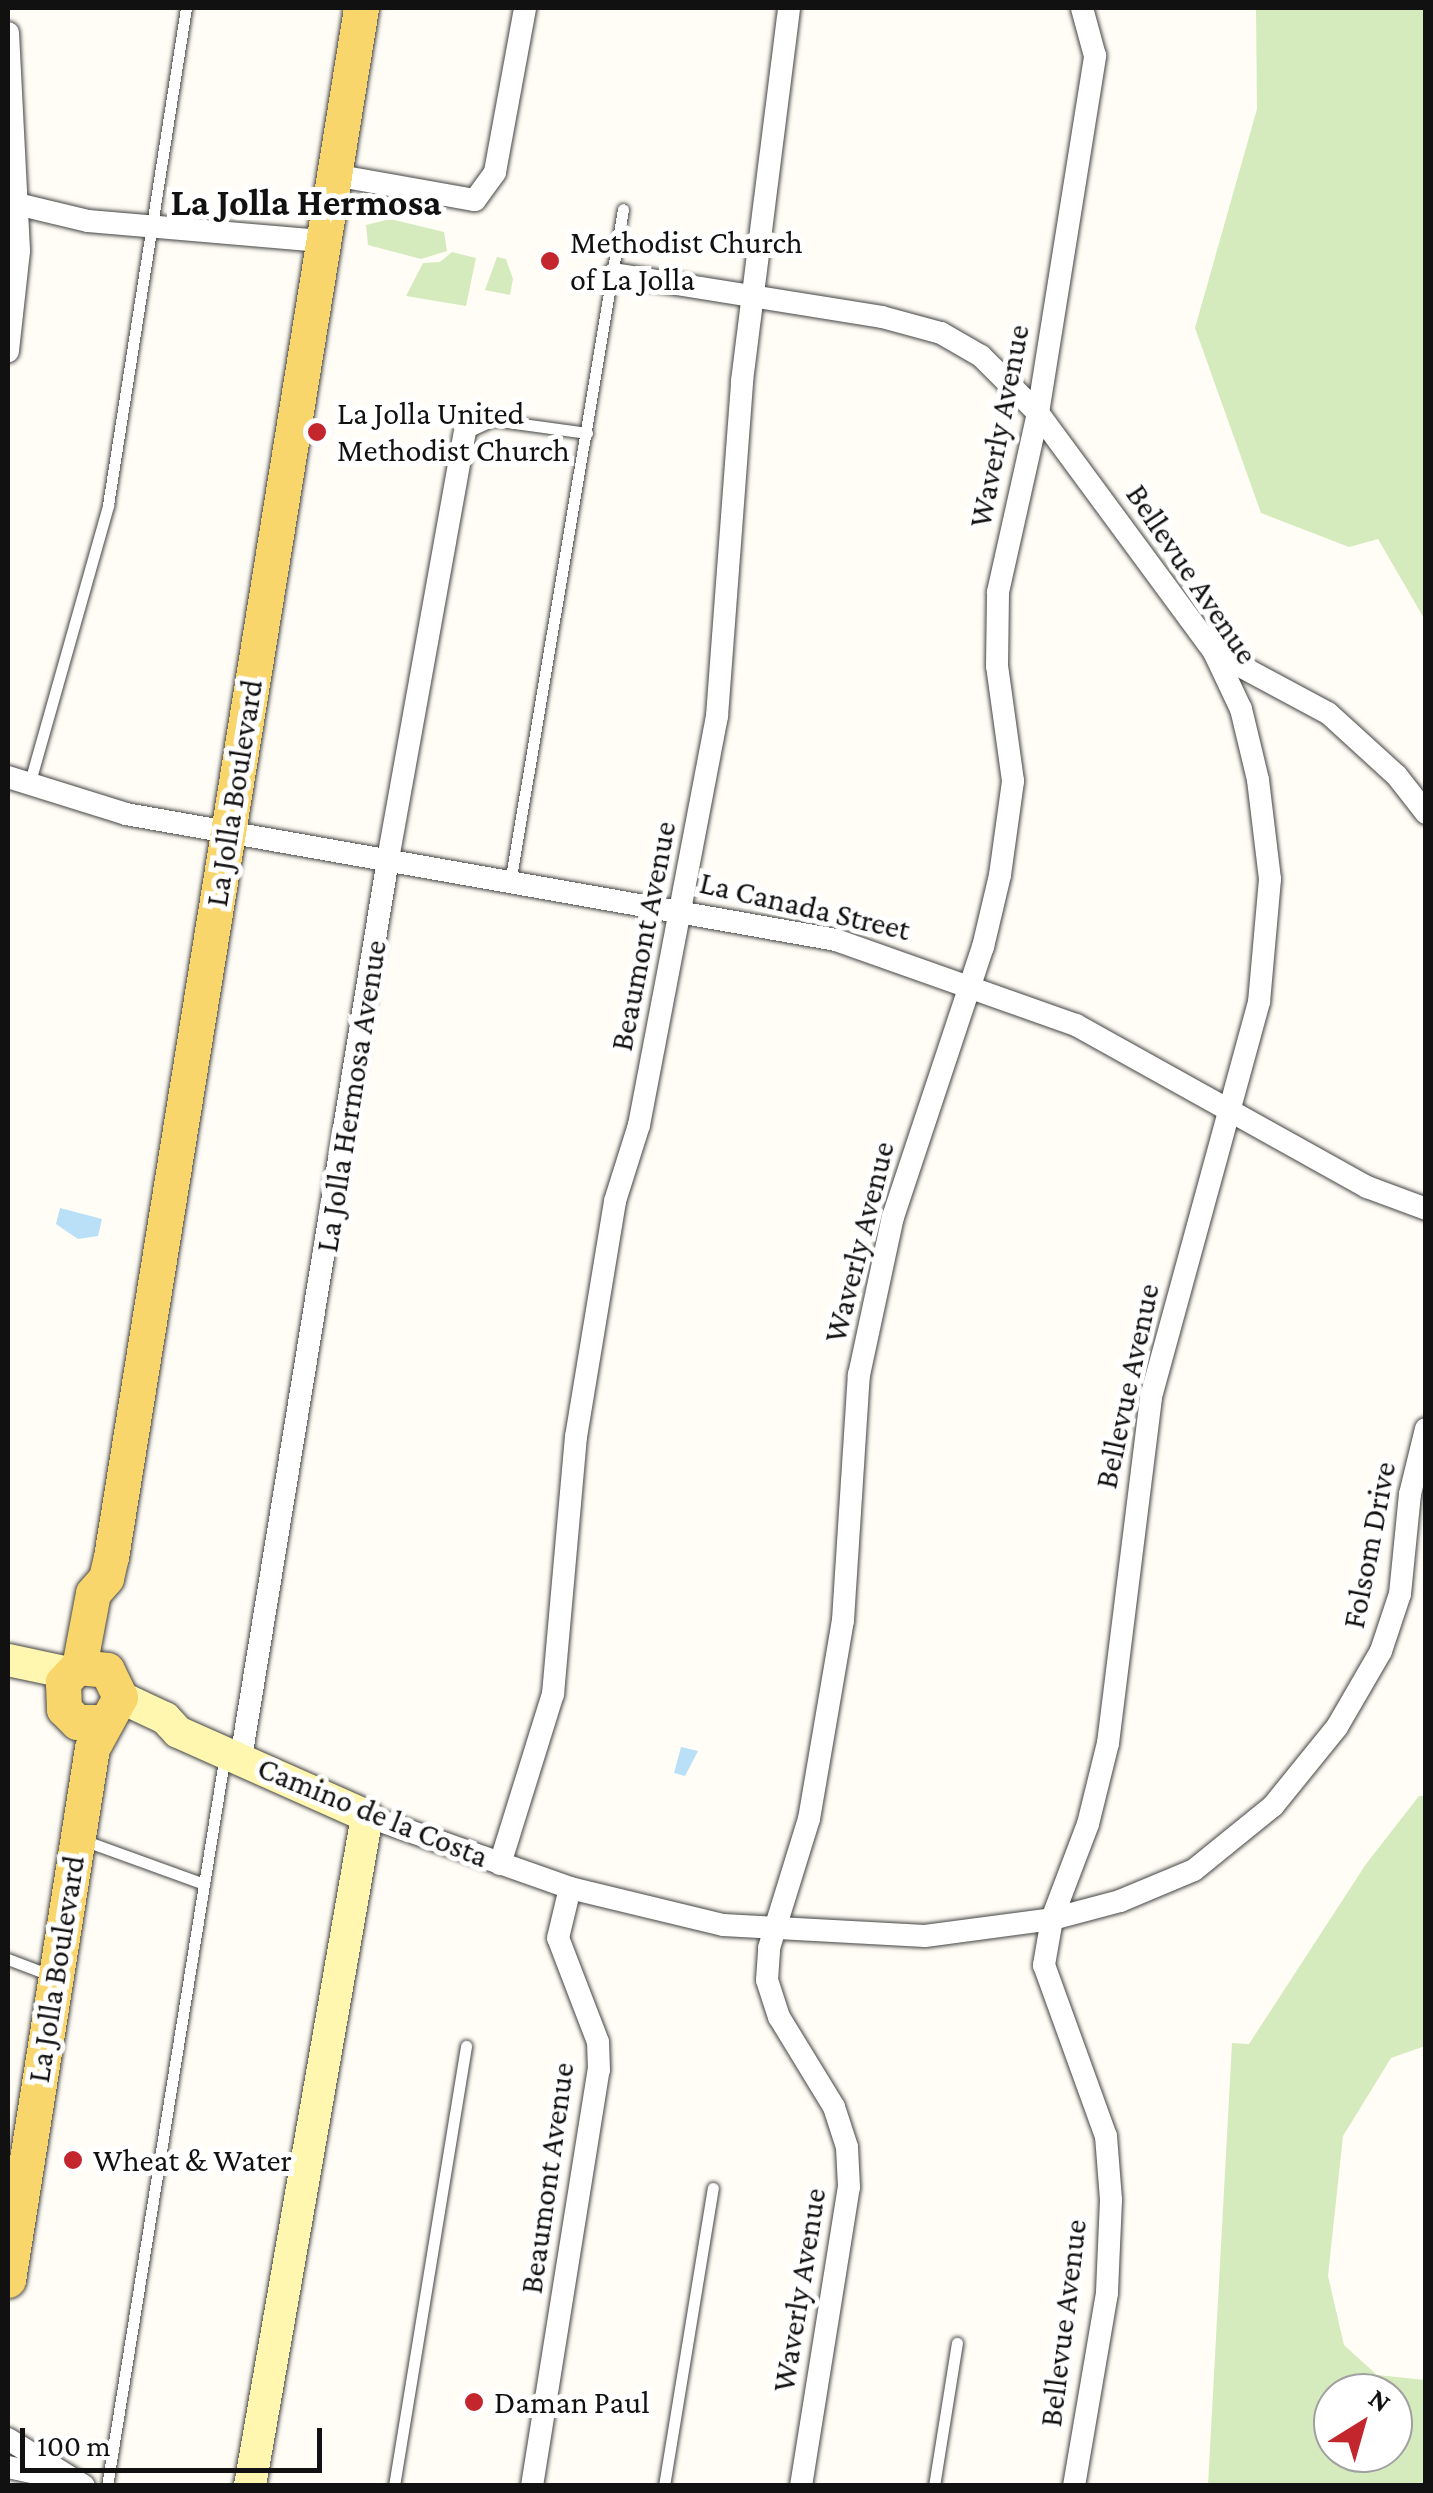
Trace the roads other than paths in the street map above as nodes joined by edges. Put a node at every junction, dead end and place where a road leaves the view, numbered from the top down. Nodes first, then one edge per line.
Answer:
1 (186, 8) edge
2 (361, 8) edge
3 (525, 8) edge
4 (788, 8) edge
5 (1082, 8) edge
6 (8, 34) edge
7 (334, 174) junction
8 (17, 204) junction
9 (622, 210) dead end
10 (153, 229) junction
11 (321, 242) junction
12 (614, 274) junction
13 (754, 297) junction
14 (8, 351) edge
15 (1038, 413) junction
16 (465, 433) joint
17 (587, 434) junction
18 (1214, 652) junction
19 (18, 781) edge
20 (1426, 813) edge
21 (226, 831) junction
22 (388, 859) junction
23 (510, 877) junction
24 (682, 910) junction
25 (970, 982) junction
26 (1231, 1108) junction
27 (1426, 1209) edge
28 (1426, 1429) edge
29 (8, 1661) edge
30 (90, 1694) junction
31 (233, 1755) junction
32 (366, 1816) junction
33 (76, 1838) junction
34 (500, 1864) junction
35 (204, 1884) junction
36 (570, 1888) junction
37 (1052, 1919) junction
38 (777, 1930) junction
39 (24, 1965) edge
40 (466, 2046) dead end
41 (8, 2171) edge
42 (713, 2188) dead end
43 (8, 2280) edge
44 (957, 2344) dead end
45 (8, 2440) edge
46 (8, 2467) edge
47 (76, 2482) edge
48 (106, 2486) edge
49 (250, 2486) edge
50 (394, 2486) edge
51 (532, 2486) edge
52 (664, 2486) edge
53 (801, 2486) edge
54 (934, 2486) edge
55 (1074, 2486) edge

1 - 10 lane
2 - 7 main road, La Jolla Boulevard
3 - 7 street
4 - 13 street, Beaumont Avenue
5 - 15 street, Waverly Avenue
6 - 8 street
7 - 11 main road, La Jolla Boulevard
8 - 10 street
8 - 14 street
9 - 12 lane
10 - 11 street
10 - 19 lane
11 - 21 main road, La Jolla Boulevard
12 - 13 street, Bellevue Avenue
12 - 17 lane
13 - 15 street, Bellevue Avenue
13 - 24 street, Beaumont Avenue
15 - 18 street, Bellevue Avenue
15 - 25 street, Waverly Avenue
16 - 17 lane
16 - 22 street, La Jolla Hermosa Avenue
17 - 23 lane
18 - 20 street
18 - 26 street, Bellevue Avenue
19 - 21 street, La Canada Street
21 - 22 street, La Canada Street
21 - 30 main road, La Jolla Boulevard
22 - 23 street, La Canada Street
22 - 31 street, La Jolla Hermosa Avenue
23 - 24 street, La Canada Street
24 - 25 street, La Canada Street
24 - 34 street, Beaumont Avenue
25 - 26 street, La Canada Street
25 - 38 street, Waverly Avenue
26 - 27 street, La Canada Street
26 - 37 street, Bellevue Avenue
28 - 37 street, Folsom Drive
29 - 30 street, Camino de la Costa
30 - 31 street, Camino de la Costa
30 - 33 main road, La Jolla Boulevard
30 - 39 main road, La Jolla Boulevard
31 - 32 street, Camino de la Costa
31 - 35 lane
32 - 34 street, Camino de la Costa
32 - 49 street
33 - 35 lane
33 - 43 main road, La Jolla Boulevard
34 - 36 street, Camino de la Costa
35 - 48 lane
36 - 38 street, Camino de la Costa
36 - 51 street, Beaumont Avenue
37 - 38 street, Camino de la Costa
37 - 55 street, Bellevue Avenue
38 - 53 street, Waverly Avenue
39 - 41 main road, La Jolla Boulevard
40 - 50 lane
42 - 52 lane
44 - 54 lane
45 - 47 street
46 - 47 street

